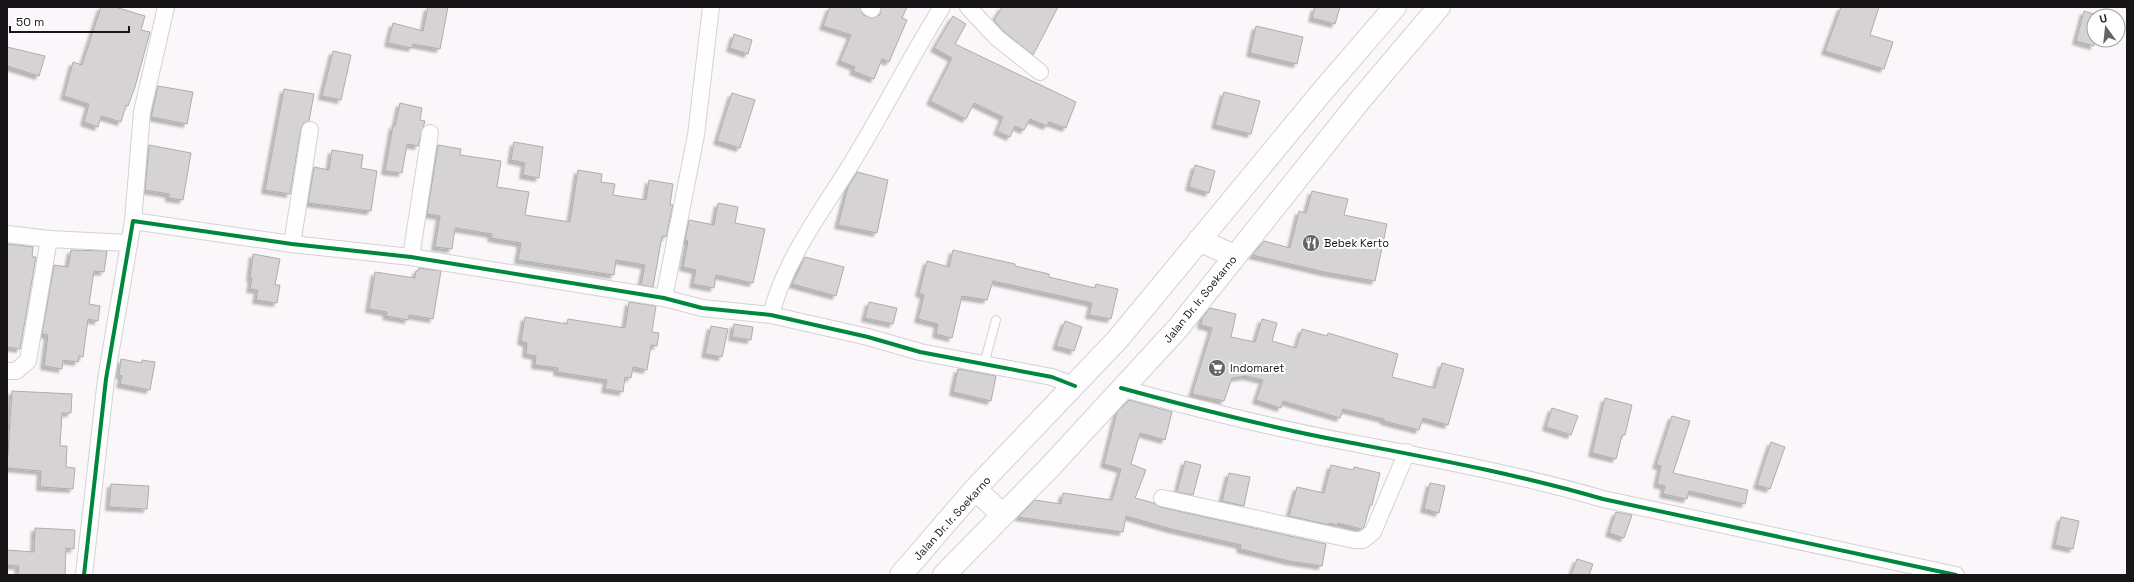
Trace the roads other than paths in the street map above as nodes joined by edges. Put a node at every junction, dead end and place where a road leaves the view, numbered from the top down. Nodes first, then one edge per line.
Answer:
1 (166, 7) edge
2 (711, 7) edge
3 (942, 7) edge
4 (968, 7) edge
5 (1395, 7) edge
6 (1439, 7) edge
7 (1040, 72) dead end
8 (310, 130) dead end
9 (430, 133) dead end
10 (133, 221) junction
11 (7, 234) edge
12 (49, 239) junction
13 (1199, 240) junction
14 (129, 243) junction
15 (292, 244) junction
16 (1234, 256) junction
17 (411, 257) junction
18 (664, 298) junction
19 (771, 314) junction
20 (996, 320) dead end
21 (984, 364) junction
22 (7, 371) edge
23 (1075, 386) junction
24 (1121, 388) junction
25 (1407, 452) junction
26 (975, 490) junction
27 (1162, 498) dead end
28 (1003, 515) junction
29 (84, 575) edge
30 (901, 575) edge
31 (944, 575) edge
32 (1956, 575) edge

1 - 10 street
2 - 18 street
3 - 19 street
4 - 7 street
5 - 13 main road, Jalan Dr. Ir. Soekarno
6 - 16 main road, Jalan Dr. Ir. Soekarno
8 - 15 street
9 - 17 street
10 - 14 street
10 - 15 street
11 - 12 street
12 - 14 street
12 - 22 street
13 - 16 main road
13 - 23 main road, Jalan Dr. Ir. Soekarno
14 - 29 street
15 - 17 street
16 - 24 main road, Jalan Dr. Ir. Soekarno
17 - 18 street
18 - 19 street
19 - 21 street
20 - 21 lane
21 - 23 street
23 - 26 main road, Jalan Dr. Ir. Soekarno
24 - 25 street
24 - 28 main road, Jalan Dr. Ir. Soekarno
25 - 27 street
25 - 32 street
26 - 28 main road
26 - 30 main road, Jalan Dr. Ir. Soekarno
28 - 31 main road, Jalan Dr. Ir. Soekarno

